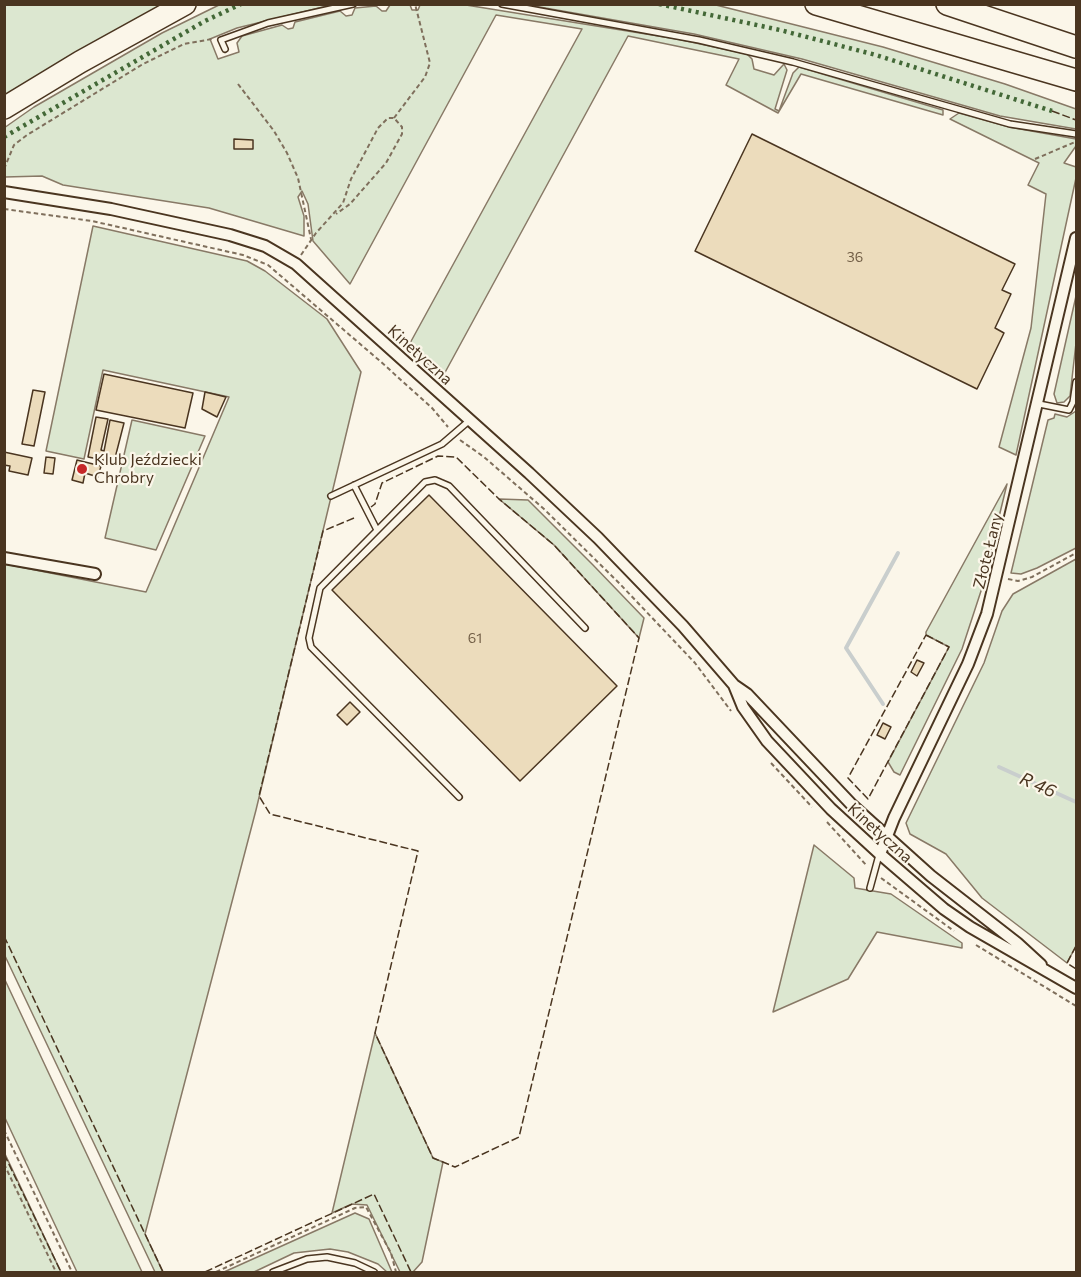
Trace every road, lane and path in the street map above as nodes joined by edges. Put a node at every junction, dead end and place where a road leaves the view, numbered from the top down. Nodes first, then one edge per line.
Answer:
1 (185, 4) edge
2 (353, 4) edge
3 (415, 4) edge
4 (502, 4) edge
5 (816, 4) edge
6 (947, 4) edge
7 (221, 40) junction
8 (1077, 47) edge
9 (225, 49) dead end
10 (1077, 80) edge
11 (237, 84) dead end
12 (4, 108) edge
13 (394, 118) junction
14 (1077, 134) edge
15 (1077, 140) edge
16 (1035, 159) dead end
17 (4, 169) edge
18 (4, 192) edge
19 (4, 208) edge
20 (336, 214) junction
21 (1077, 238) edge
22 (311, 239) junction
23 (296, 264) junction
24 (1077, 382) edge
25 (1039, 404) junction
26 (470, 420) junction
27 (455, 434) junction
28 (354, 486) junction
29 (332, 496) dead end
30 (377, 530) junction
31 (1077, 553) edge
32 (4, 558) edge
33 (95, 574) dead end
34 (997, 577) junction
35 (585, 628) dead end
36 (734, 685) junction
37 (734, 714) dead end
38 (770, 762) dead end
39 (459, 797) dead end
40 (813, 808) dead end
41 (820, 815) dead end
42 (886, 836) junction
43 (879, 854) junction
44 (874, 872) junction
45 (870, 888) dead end
46 (955, 932) dead end
47 (975, 944) dead end
48 (1041, 965) junction
49 (1077, 987) edge
50 (1077, 1006) edge
51 (4, 1130) edge
52 (4, 1164) edge
53 (56, 1272) edge
54 (72, 1272) edge
55 (216, 1272) edge
56 (273, 1272) edge
57 (374, 1272) edge
58 (396, 1272) edge

1 - 12 highway
2 - 7 lane
3 - 13 path
4 - 14 lane
5 - 10 highway
6 - 8 highway
7 - 9 lane
7 - 17 path
11 - 22 path
13 - 20 path
13 - 20 path
15 - 16 path
18 - 23 street, Kinetyczna
19 - 27 path
20 - 22 path
21 - 25 street, Złote Łany
22 - 23 path
23 - 26 street, Kinetyczna
24 - 25 lane
25 - 34 street, Złote Łany
26 - 27 lane
26 - 36 street, Kinetyczna
27 - 28 lane
27 - 37 path
28 - 29 lane
28 - 30 lane
30 - 35 lane
30 - 39 lane
31 - 34 path
32 - 33 street
34 - 42 street, Złote Łany
36 - 42 street, Kinetyczna
36 - 43 street, Kinetyczna
38 - 40 path
41 - 44 path
42 - 43 street, Złote Łany
42 - 48 street, Kinetyczna
43 - 44 lane
43 - 48 street, Kinetyczna
44 - 45 lane
44 - 46 path
47 - 50 path
48 - 49 street, Kinetyczna
51 - 54 path
52 - 53 path
55 - 58 path
56 - 57 lane

